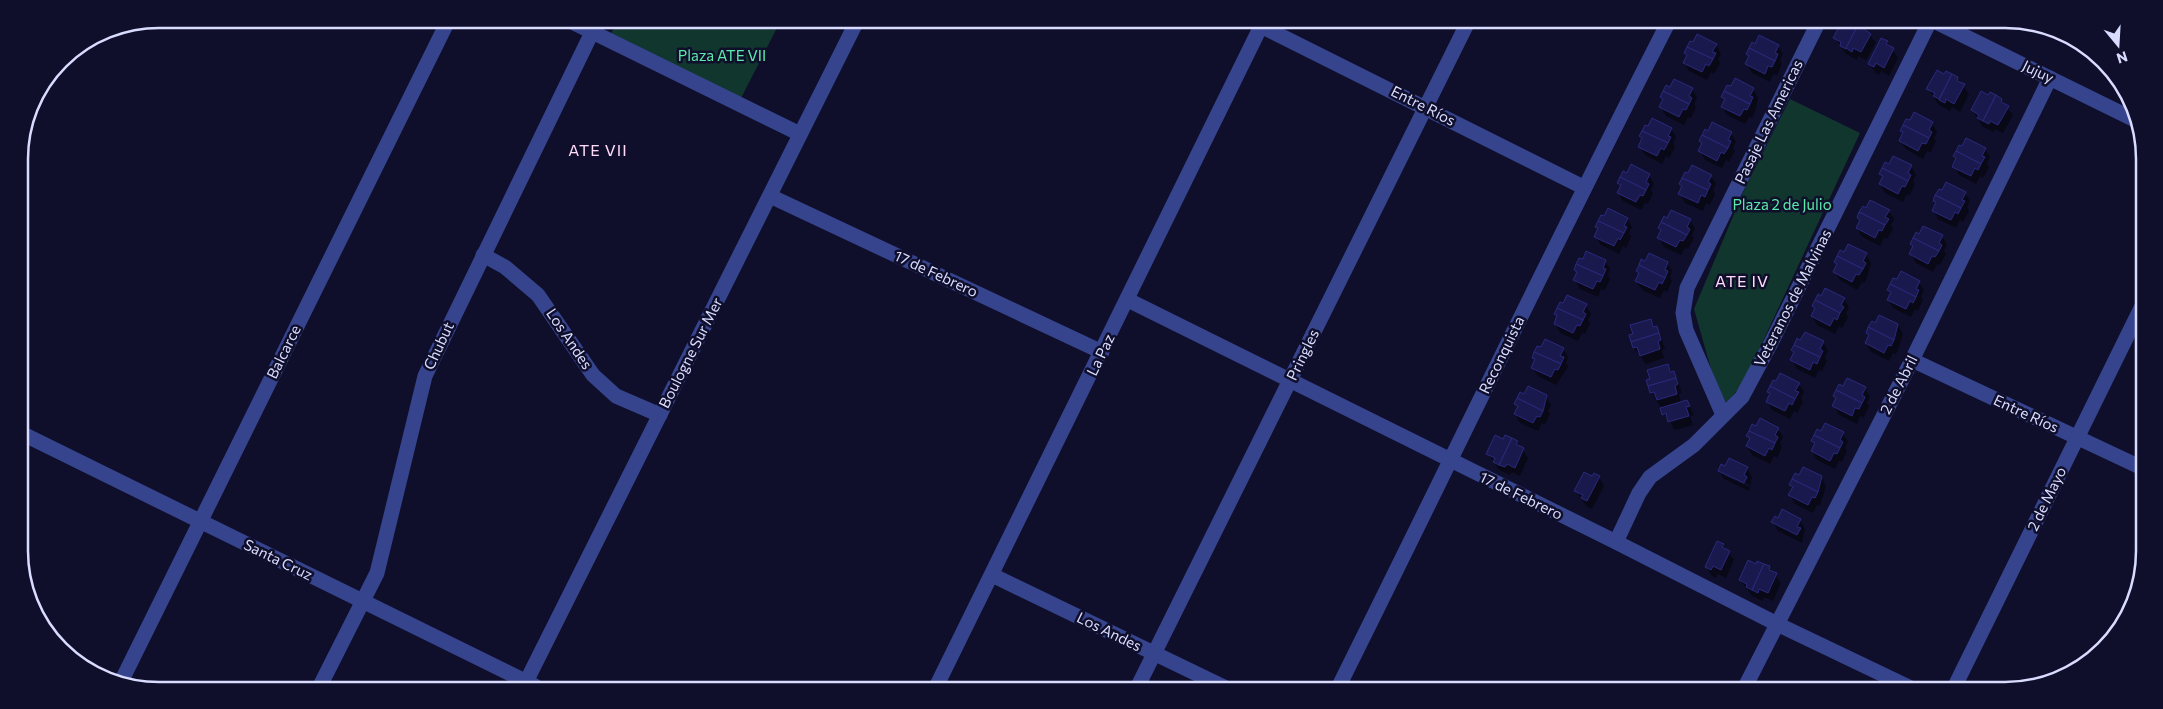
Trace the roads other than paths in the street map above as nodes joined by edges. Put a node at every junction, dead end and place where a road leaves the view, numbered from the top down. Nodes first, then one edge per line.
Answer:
1 (445, 28) edge
2 (594, 28) edge
3 (599, 28) edge
4 (853, 28) edge
5 (1260, 28) edge
6 (1270, 28) edge
7 (1465, 28) edge
8 (1665, 28) edge
9 (1816, 28) edge
10 (1927, 28) edge
11 (1948, 28) edge
12 (2050, 78) junction
13 (1426, 108) junction
14 (2129, 117) edge
15 (800, 134) junction
16 (1583, 187) junction
17 (770, 196) junction
18 (483, 255) junction
19 (1128, 300) junction
20 (2136, 318) edge
21 (1102, 352) junction
22 (1912, 360) junction
23 (1290, 381) junction
24 (660, 415) junction
25 (1723, 415) junction
26 (28, 435) edge
27 (2078, 438) junction
28 (1451, 462) junction
29 (2136, 465) edge
30 (200, 521) junction
31 (1616, 542) junction
32 (992, 575) junction
33 (362, 601) junction
34 (1777, 624) junction
35 (1155, 654) junction
36 (124, 677) edge
37 (1140, 681) edge
38 (1212, 681) edge
39 (1341, 681) edge
40 (1748, 681) edge
41 (1896, 681) edge
42 (1958, 681) edge
43 (322, 682) edge
44 (523, 682) edge
45 (531, 682) edge
46 (939, 682) edge

1 - 30 street, Balcarce
2 - 18 street, Chubut
3 - 15 street
4 - 15 street, Boulogne Sur Mer
5 - 19 street, La Paz
6 - 13 street, Entre Ríos
7 - 13 street, Pringles
8 - 16 street, Reconquista
9 - 25 street, Pasaje Las Americas
10 - 25 street, Veteranos de Malvinas
11 - 12 street, Jujuy
12 - 14 street, Jujuy
12 - 22 street, 2 de Abril
13 - 16 street, Entre Ríos
13 - 23 street, Pringles
15 - 17 street, Boulogne Sur Mer
16 - 28 street, Reconquista
17 - 21 street, 17 de Febrero
17 - 24 street, Boulogne Sur Mer
18 - 24 street, Los Andes
18 - 33 street, Chubut
19 - 21 street, La Paz
19 - 23 street, 17 de Febrero
20 - 27 street, 2 de Mayo
21 - 32 street, La Paz
22 - 27 street, Entre Ríos
22 - 34 street, 2 de Abril
23 - 28 street, 17 de Febrero
23 - 35 street, Pringles
24 - 45 street, Boulogne Sur Mer
25 - 31 street, Veteranos de Malvinas
26 - 30 street, Santa Cruz
27 - 29 street, Entre Ríos
27 - 42 street, 2 de Mayo
28 - 31 street, 17 de Febrero
28 - 39 street, Reconquista
30 - 33 street, Santa Cruz
30 - 36 street, Balcarce
31 - 34 street, 17 de Febrero
32 - 35 street, Los Andes
32 - 46 street, La Paz
33 - 43 street, Chubut
33 - 44 street, Santa Cruz
34 - 40 street, 2 de Abril
34 - 41 street, 17 de Febrero
35 - 37 street, Pringles
35 - 38 street, Los Andes

